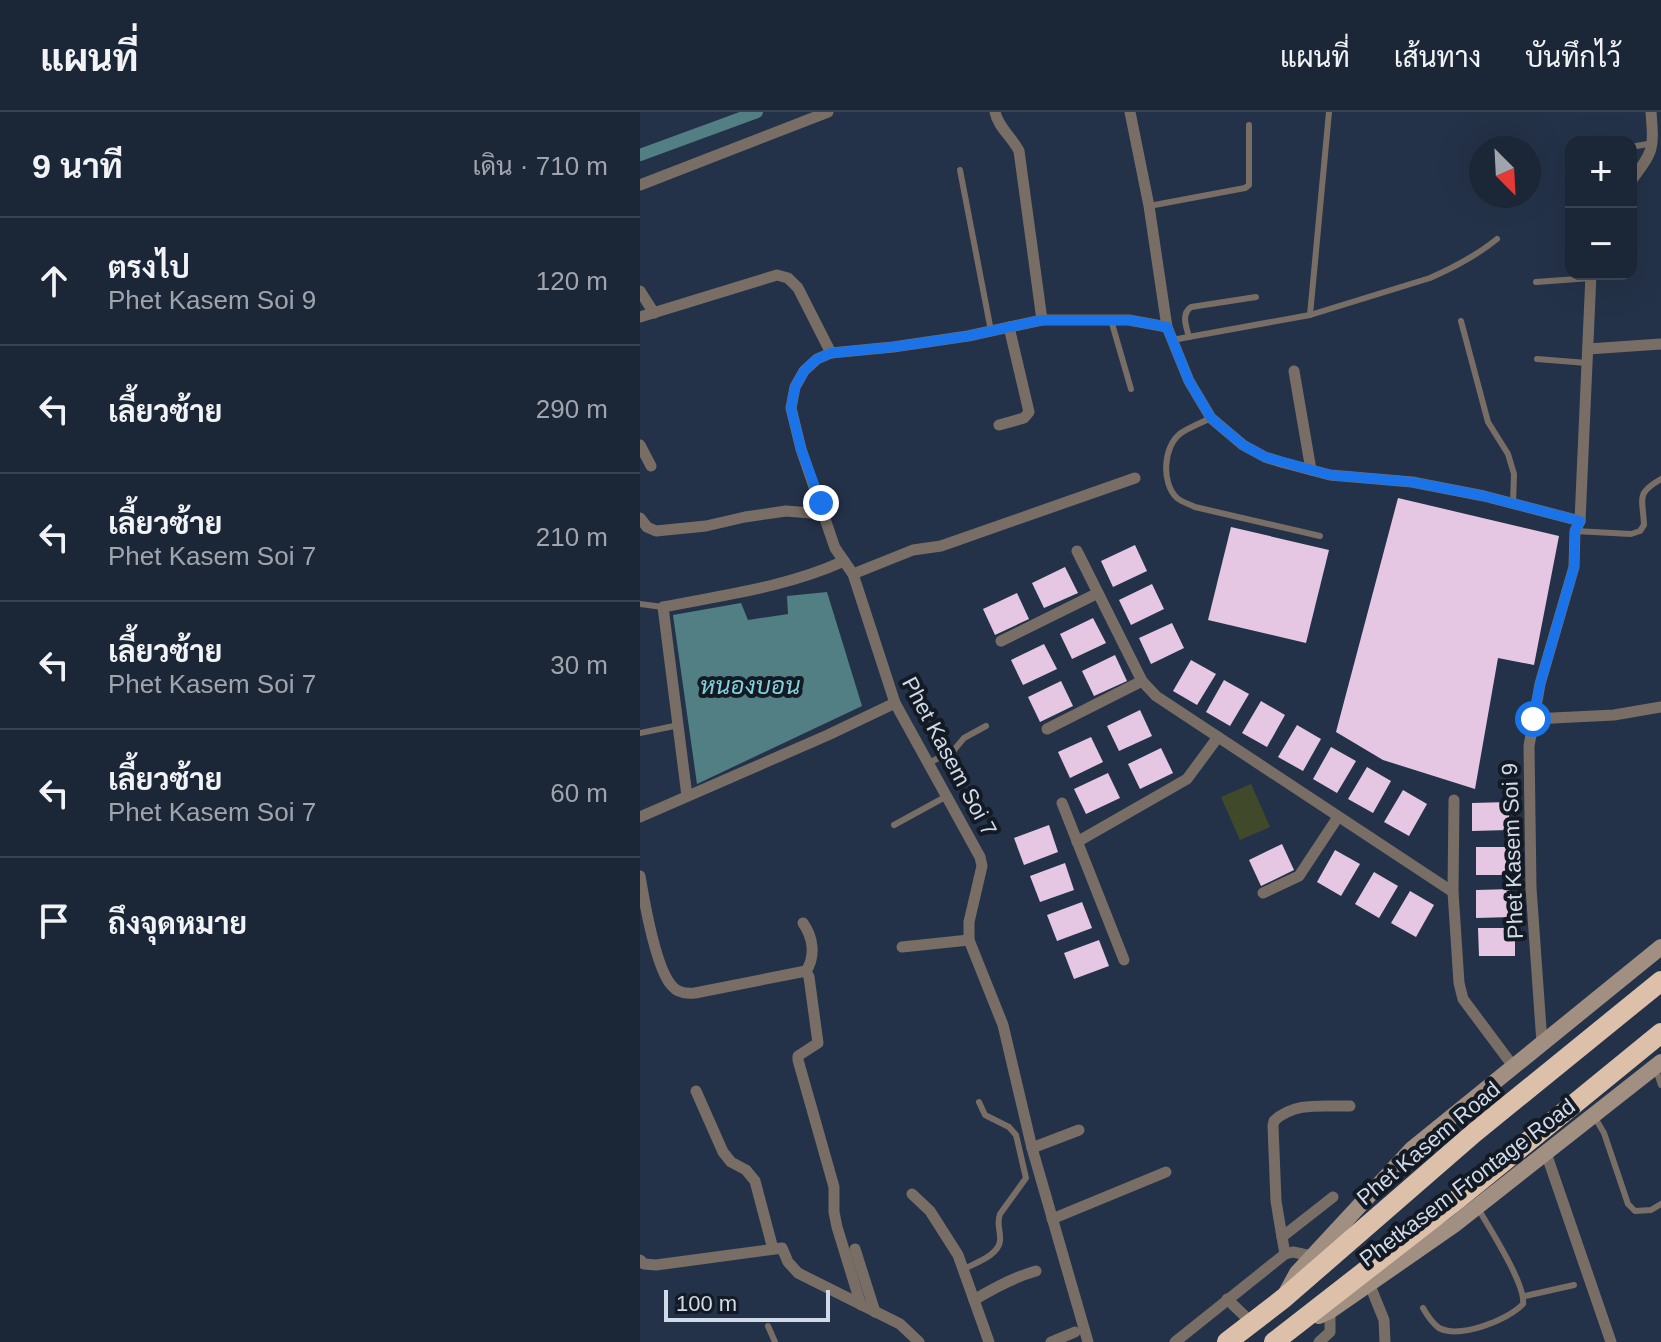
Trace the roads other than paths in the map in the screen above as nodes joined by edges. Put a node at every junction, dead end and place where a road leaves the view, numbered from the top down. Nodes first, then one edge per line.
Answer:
1 (828, 112) edge
2 (995, 112) edge
3 (1130, 112) edge
4 (1329, 112) edge
5 (1651, 112) edge
6 (1249, 125) dead end
7 (1653, 143) junction
8 (1637, 146) edge
9 (960, 170) dead end
10 (1637, 173) edge
11 (640, 185) edge
12 (1149, 206) junction
13 (1497, 239) dead end
14 (1565, 279) edge
15 (1591, 280) edge
16 (1536, 282) dead end
17 (640, 291) edge
18 (1256, 297) dead end
19 (654, 313) junction
20 (1310, 315) junction
21 (640, 317) edge
22 (1042, 320) junction
23 (1111, 320) junction
24 (1461, 321) dead end
25 (1009, 327) junction
26 (1167, 327) junction
27 (991, 331) junction
28 (1189, 337) junction
29 (1171, 340) junction
30 (1661, 344) edge
31 (1588, 349) junction
32 (831, 353) junction
33 (1537, 359) dead end
34 (1587, 363) junction
35 (1294, 371) dead end
36 (1131, 389) dead end
37 (1211, 418) junction
38 (999, 425) dead end
39 (640, 445) edge
40 (651, 466) dead end
41 (1311, 470) junction
42 (1135, 478) dead end
43 (1661, 479) edge
44 (1513, 504) junction
45 (824, 514) junction
46 (640, 518) edge
47 (1578, 526) junction
48 (1320, 536) dead end
49 (1077, 551) dead end
50 (844, 561) junction
51 (853, 574) junction
52 (1098, 593) junction
53 (640, 604) edge
54 (663, 607) junction
55 (1001, 641) dead end
56 (1142, 681) junction
57 (895, 703) junction
58 (1661, 710) edge
59 (1533, 719) junction
60 (679, 725) junction
61 (986, 726) dead end
62 (1047, 729) dead end
63 (640, 733) edge
64 (1218, 737) junction
65 (929, 763) junction
66 (687, 796) junction
67 (947, 796) junction
68 (1454, 800) dead end
69 (1062, 803) dead end
70 (640, 817) edge
71 (1338, 817) junction
72 (894, 825) dead end
73 (1077, 842) junction
74 (640, 876) edge
75 (1453, 892) junction
76 (1263, 893) dead end
77 (803, 923) dead end
78 (969, 940) junction
79 (902, 947) dead end
80 (1661, 947) edge
81 (1124, 960) dead end
82 (806, 971) junction
83 (1661, 981) edge
84 (1661, 1033) edge
85 (1542, 1043) junction
86 (1658, 1064) edge
87 (1513, 1066) junction
88 (1661, 1085) edge
89 (696, 1091) dead end
90 (979, 1102) dead end
91 (1350, 1106) dead end
92 (1594, 1115) junction
93 (1079, 1130) dead end
94 (1032, 1148) junction
95 (1546, 1153) junction
96 (1166, 1172) dead end
97 (912, 1194) dead end
98 (1333, 1197) dead end
99 (1661, 1204) edge
100 (1478, 1206) junction
101 (1052, 1219) junction
102 (1282, 1237) junction
103 (778, 1249) junction
104 (855, 1249) dead end
105 (1285, 1254) junction
106 (1312, 1256) junction
107 (640, 1260) edge
108 (963, 1270) junction
109 (1036, 1271) dead end
110 (1369, 1283) junction
111 (1574, 1285) dead end
112 (1525, 1296) junction
113 (1284, 1298) junction
114 (1227, 1299) junction
115 (974, 1300) junction
116 (861, 1305) junction
117 (1423, 1308) dead end
118 (1330, 1311) junction
119 (875, 1312) junction
120 (1252, 1323) junction
121 (768, 1326) dead end
122 (1293, 1327) junction
123 (1075, 1332) dead end
124 (775, 1342) edge
125 (919, 1342) edge
126 (989, 1342) edge
127 (1051, 1342) edge
128 (1088, 1342) edge
129 (1175, 1342) edge
130 (1227, 1342) edge
131 (1274, 1342) edge
132 (1319, 1342) edge
133 (1385, 1342) edge
134 (1611, 1342) edge

1 - 11 street
2 - 22 street
3 - 12 street
4 - 20 lane
5 - 7 street
6 - 12 lane
7 - 8 lane
7 - 10 street
9 - 27 lane
12 - 26 street
13 - 20 lane
14 - 16 lane
15 - 31 street, Phet Kasem Soi 9
17 - 19 street
18 - 28 lane
19 - 21 street
19 - 32 street
20 - 28 lane
22 - 23 street
22 - 25 street
23 - 26 street
23 - 36 lane
24 - 44 lane
25 - 27 street
25 - 38 street
26 - 29 street
27 - 32 street
28 - 29 lane
29 - 37 street
30 - 31 street
31 - 34 street, Phet Kasem Soi 9
32 - 45 street, Phet Kasem Soi 7
33 - 34 lane
34 - 47 street, Phet Kasem Soi 9
35 - 41 street
37 - 41 street
37 - 48 lane
39 - 40 street
41 - 44 street
42 - 51 street
43 - 47 lane
44 - 47 street
45 - 46 street
45 - 50 street, Phet Kasem Soi 7
47 - 59 street, Phet Kasem Soi 9
49 - 52 street
50 - 51 street, Phet Kasem Soi 7
50 - 54 street
51 - 57 street, Phet Kasem Soi 7
52 - 55 street
52 - 56 street
53 - 54 lane
54 - 60 street
56 - 62 street
56 - 64 street
57 - 65 street, Phet Kasem Soi 7
57 - 66 street
58 - 59 street
59 - 85 street, Phet Kasem Soi 9
60 - 63 lane
60 - 66 street
61 - 65 lane
64 - 71 street
64 - 73 street
65 - 67 street, Phet Kasem Soi 7
66 - 70 street
67 - 72 lane
67 - 78 street, Phet Kasem Soi 7
68 - 75 street
69 - 73 street
71 - 75 street
71 - 76 street
73 - 81 street
74 - 82 street
75 - 87 street
77 - 82 street
78 - 79 street
78 - 94 street, Phet Kasem Soi 7
80 - 85 main road, Phetkasem Frontage Road
82 - 116 street
83 - 113 highway, Phet Kasem Road
84 - 122 highway
85 - 87 main road, Phetkasem Frontage Road
86 - 88 lane
86 - 92 main road, Phetkasem Frontage Road
87 - 106 main road, Phetkasem Frontage Road
89 - 103 street
90 - 108 lane
91 - 102 street
92 - 95 main road, Phetkasem Frontage Road
92 - 99 lane
93 - 94 street
94 - 101 street, Phet Kasem Soi 7
95 - 100 main road, Phetkasem Frontage Road
95 - 134 street
96 - 101 street
97 - 108 street
98 - 102 street
100 - 110 main road, Phetkasem Frontage Road
100 - 112 lane
101 - 128 street, Phet Kasem Soi 7
102 - 105 street
103 - 107 street
103 - 116 street
104 - 119 street
105 - 106 street
105 - 114 street
106 - 113 main road, Phetkasem Frontage Road
108 - 115 street
109 - 115 street
110 - 118 main road, Phetkasem Frontage Road
110 - 133 street
111 - 112 lane
112 - 117 lane
113 - 120 highway, Phet Kasem Road
114 - 120 street
114 - 129 street
115 - 126 street
116 - 119 street
118 - 122 main road, Phetkasem Frontage Road
118 - 132 street
119 - 125 street
120 - 130 highway, Phet Kasem Road
121 - 124 lane
122 - 131 highway
123 - 127 street

